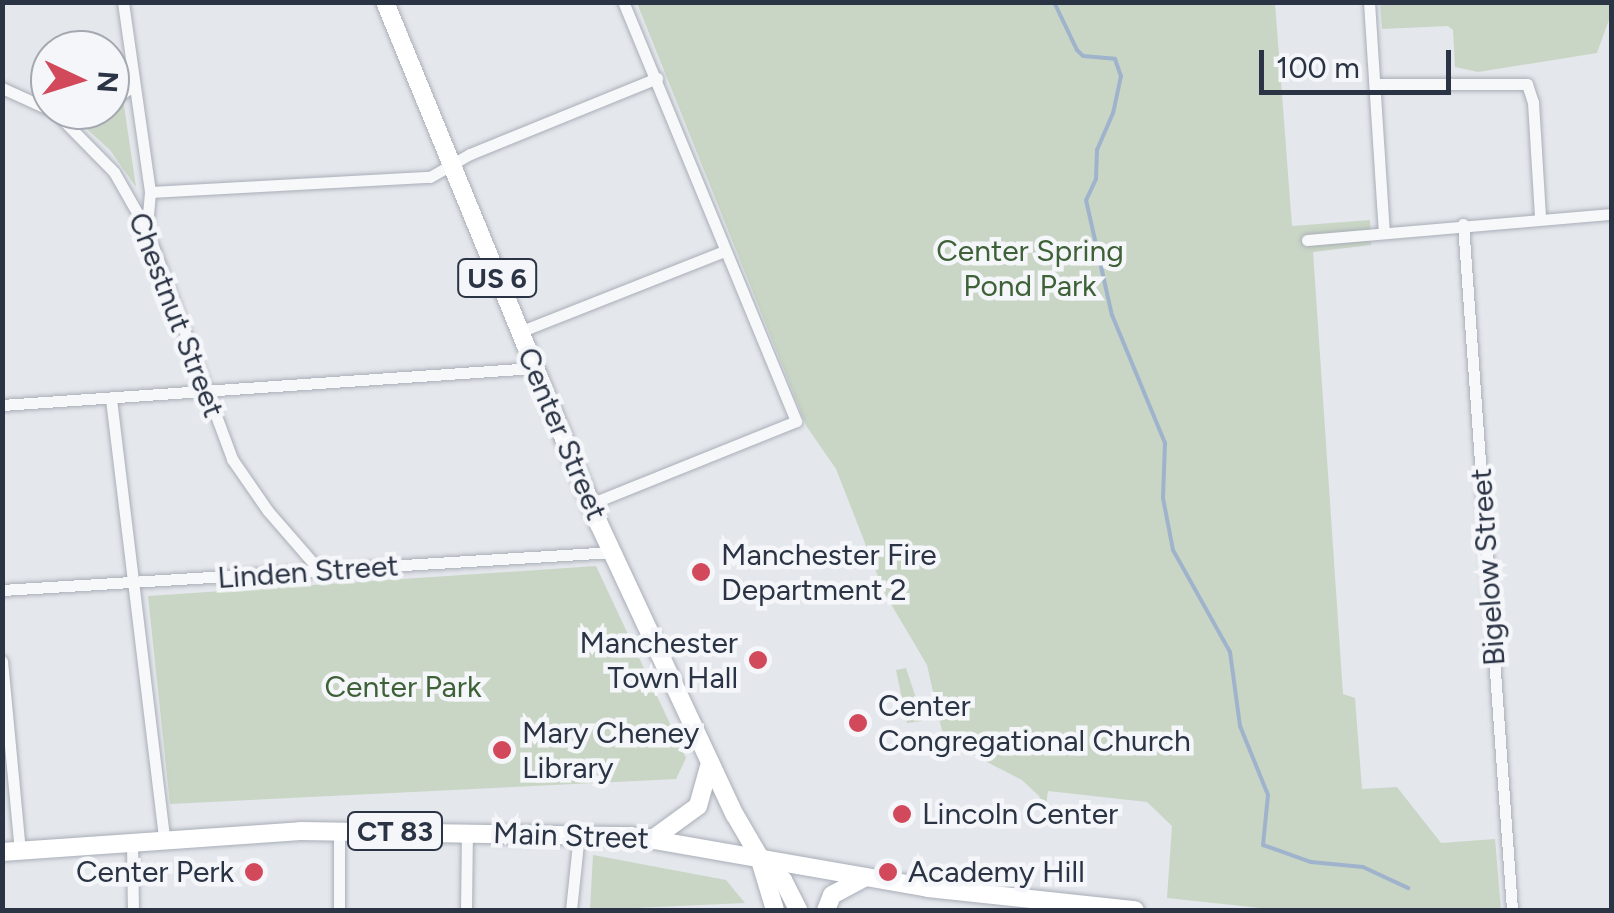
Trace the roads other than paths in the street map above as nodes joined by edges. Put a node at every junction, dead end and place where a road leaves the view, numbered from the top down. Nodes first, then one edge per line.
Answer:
1 (123, 2) edge
2 (385, 2) edge
3 (623, 2) edge
4 (1369, 2) edge
5 (657, 78) junction
6 (1375, 84) junction
7 (134, 85) junction
8 (2, 88) edge
9 (130, 88) edge
10 (30, 101) edge
11 (73, 130) edge
12 (452, 166) junction
13 (150, 192) junction
14 (1612, 214) edge
15 (1540, 218) junction
16 (1463, 224) junction
17 (147, 230) junction
18 (1384, 232) junction
19 (1307, 240) dead end
20 (725, 251) junction
21 (519, 332) junction
22 (534, 368) junction
23 (207, 391) junction
24 (111, 399) junction
25 (2, 405) edge
26 (590, 504) junction
27 (613, 552) junction
28 (320, 571) junction
29 (134, 584) junction
30 (2, 590) edge
31 (2, 660) edge
32 (710, 762) junction
33 (339, 830) junction
34 (468, 832) junction
35 (580, 834) junction
36 (654, 838) junction
37 (164, 840) junction
38 (132, 842) junction
39 (11, 851) edge
40 (759, 856) junction
41 (866, 876) junction
42 (1111, 909) edge
43 (133, 910) edge
44 (339, 910) edge
45 (466, 910) edge
46 (571, 910) edge
47 (775, 910) edge
48 (798, 910) edge
49 (826, 910) edge
50 (1135, 910) edge
51 (1512, 910) edge

1 - 7 street
2 - 12 main road, Center Street / US 6
3 - 5 street
4 - 6 street
5 - 12 street
5 - 20 street
6 - 15 street
6 - 18 street
7 - 9 street
7 - 13 street
8 - 10 street, Chestnut Street
11 - 17 street, Chestnut Street
12 - 13 street
12 - 21 main road, Center Street / US 6
13 - 17 street
14 - 15 street
15 - 16 street
16 - 18 street
16 - 51 street, Bigelow Street
17 - 23 street, Chestnut Street
18 - 19 street
20 - 21 street
20 - 26 street
21 - 22 main road, Center Street / US 6
22 - 23 street
22 - 26 main road, Center Street / US 6
23 - 24 street
23 - 28 street, Chestnut Street
24 - 25 street
24 - 29 street
26 - 27 main road, Center Street / US 6
27 - 28 street, Linden Street
27 - 32 main road, Center Street / US 6
28 - 29 street, Linden Street
29 - 30 street, Linden Street
29 - 37 street
31 - 39 street
32 - 36 main road
32 - 40 main road, Center Street / US 6
33 - 34 main road, Main Street / CT 83
33 - 37 main road, Main Street / CT 83
33 - 44 street
34 - 35 main road, Main Street / CT 83
34 - 45 street
35 - 36 main road, Main Street / CT 83
35 - 46 street
36 - 40 main road, Main Street / CT 83
37 - 38 main road, Main Street / CT 83
38 - 39 main road, Main Street / CT 83
38 - 43 street
40 - 41 main road, Main Street / CT 83
40 - 47 main road, US 6
40 - 48 main road, US 6
41 - 42 main road, Main Street / CT 83
41 - 49 main road
42 - 50 main road, Main Street / CT 83

